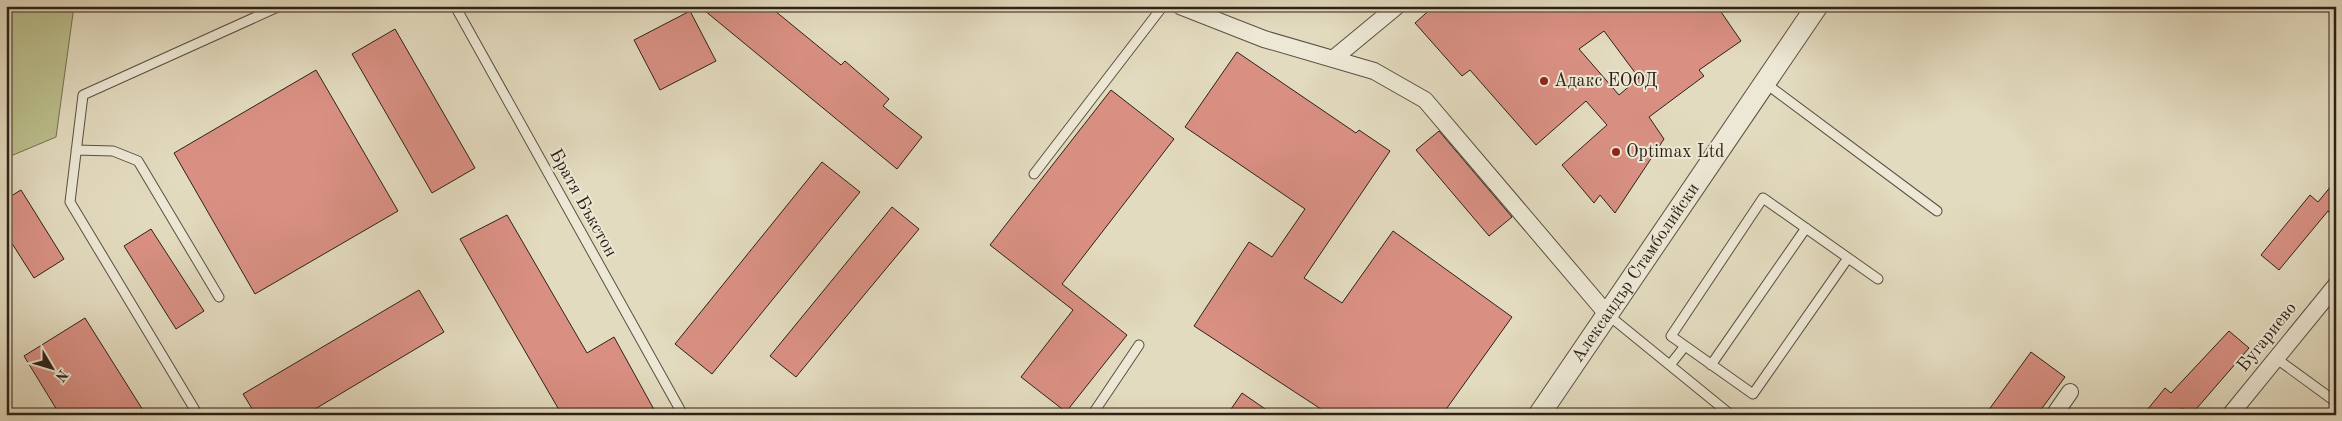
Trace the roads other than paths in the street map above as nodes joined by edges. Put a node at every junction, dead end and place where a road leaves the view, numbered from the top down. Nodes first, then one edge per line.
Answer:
1 (280, 6) edge
2 (455, 6) edge
3 (1164, 6) edge
4 (1180, 6) edge
5 (1397, 6) edge
6 (1817, 6) edge
7 (1333, 59) junction
8 (1765, 83) junction
9 (76, 150) junction
10 (1034, 174) dead end
11 (1937, 211) dead end
12 (1806, 228) junction
13 (1848, 258) junction
14 (1878, 279) dead end
15 (2336, 285) edge
16 (219, 297) dead end
17 (1607, 314) junction
18 (1139, 345) dead end
19 (1685, 346) junction
20 (2277, 359) junction
21 (1670, 365) junction
22 (1711, 365) junction
23 (2070, 392) dead end
24 (2336, 402) edge
25 (2236, 413) edge
26 (198, 415) edge
27 (683, 415) edge
28 (1092, 415) edge
29 (1540, 415) edge
30 (1731, 415) edge
31 (2054, 415) edge

1 - 9 lane
2 - 27 lane, Братя Бъкстон
3 - 10 lane
4 - 7 street
5 - 7 street
6 - 8 street, Александър Стамболийски
7 - 17 street
8 - 11 lane
8 - 17 street, Александър Стамболийски
9 - 16 lane
9 - 26 lane
12 - 13 lane
12 - 19 lane
12 - 22 lane
13 - 14 lane
13 - 22 lane
15 - 20 street, Бугариево
17 - 21 lane
17 - 29 street, Александър Стамболийски
18 - 28 lane
19 - 21 lane
19 - 22 lane
20 - 24 lane
20 - 25 street, Бугариево
21 - 30 lane
23 - 31 street

